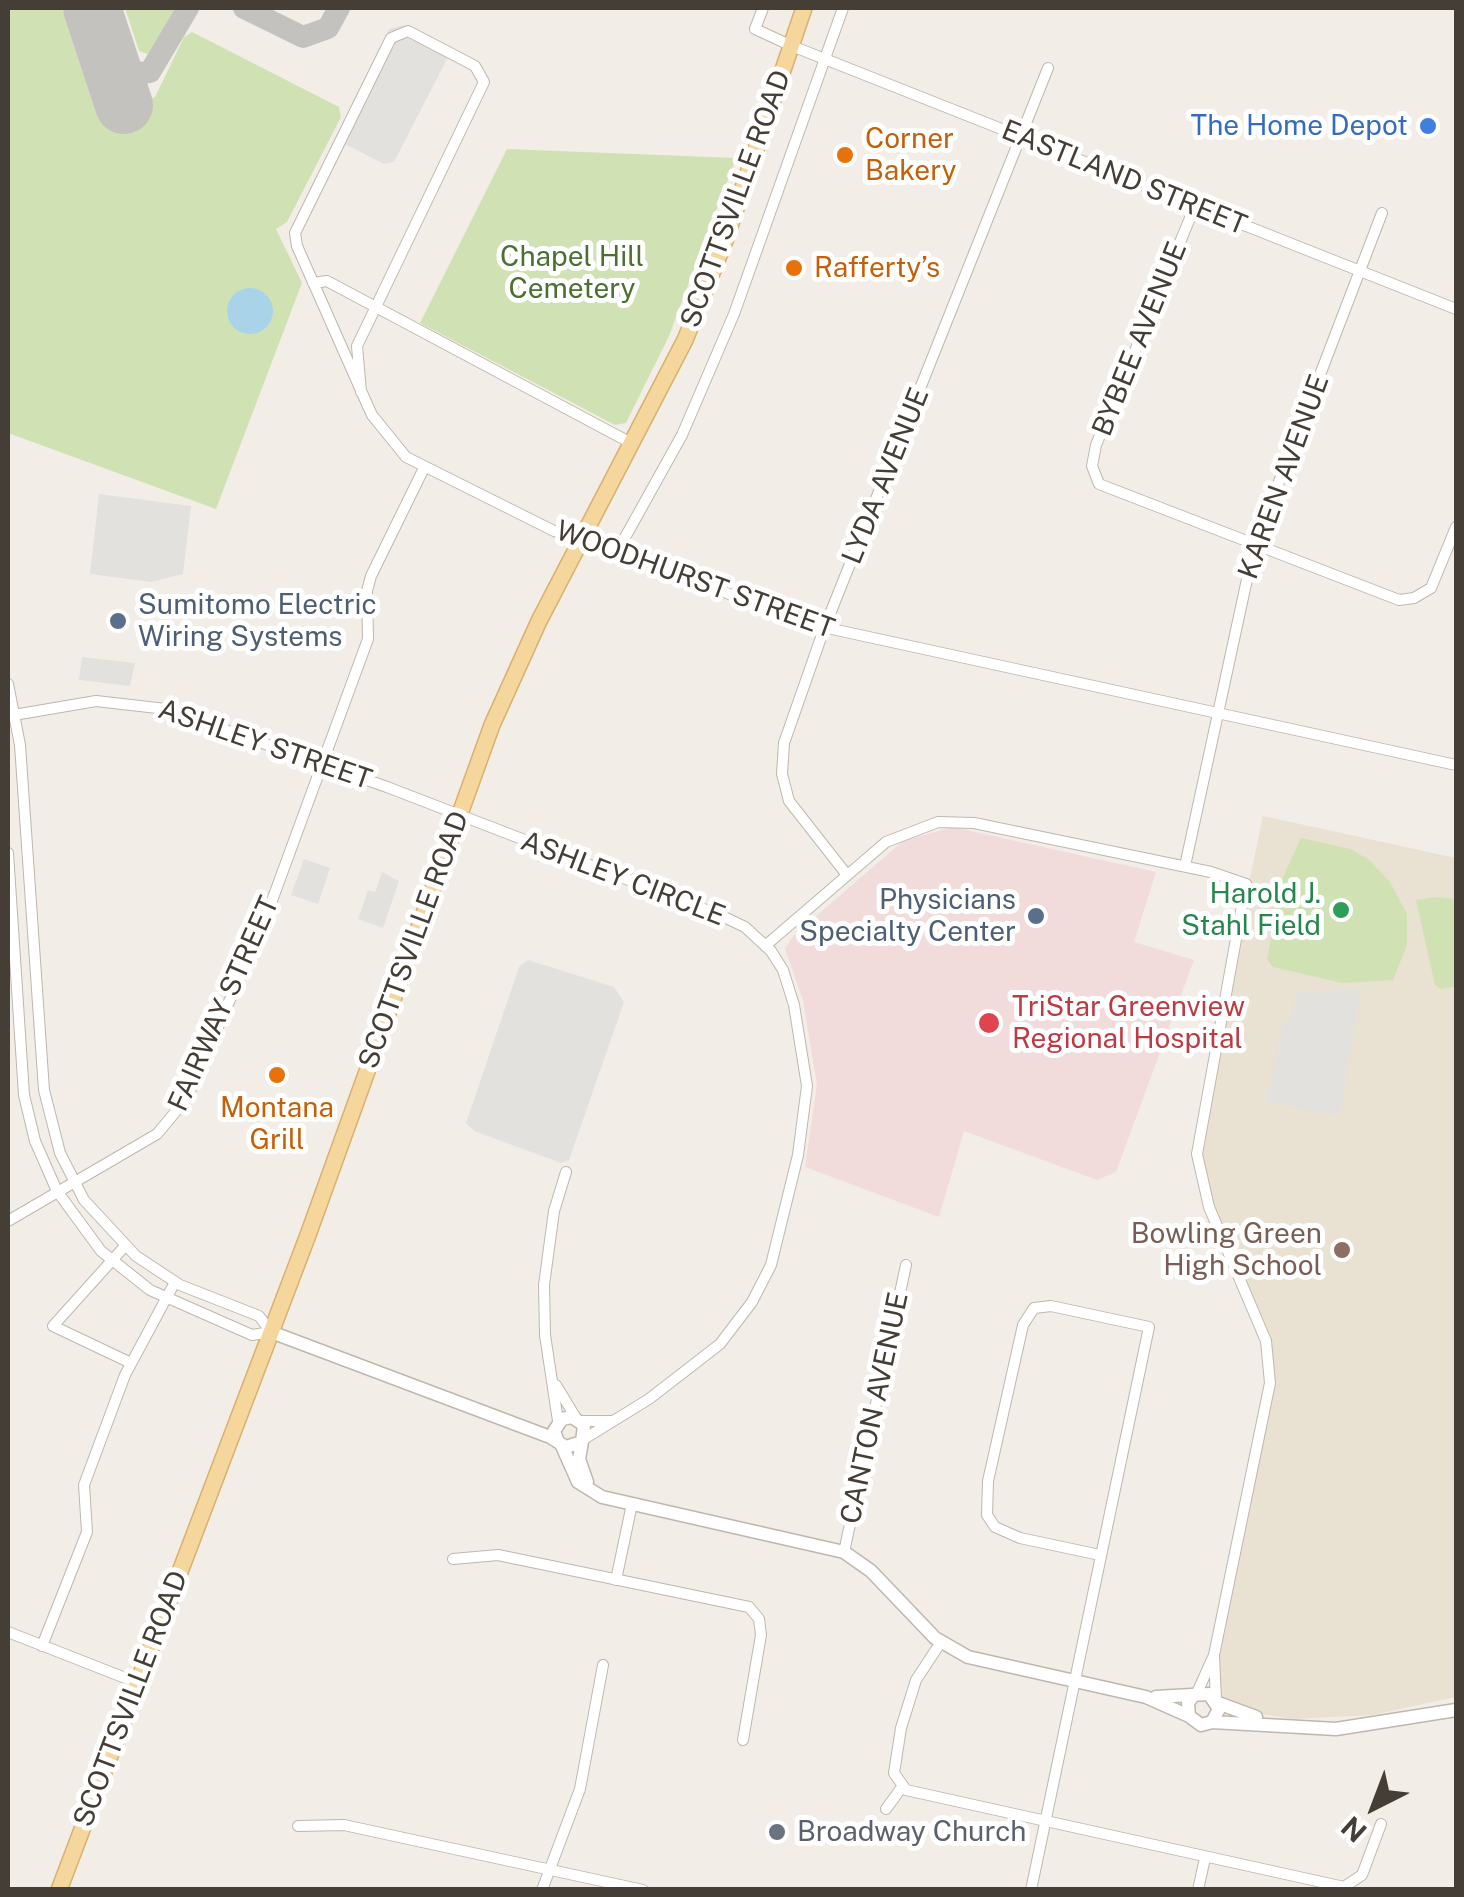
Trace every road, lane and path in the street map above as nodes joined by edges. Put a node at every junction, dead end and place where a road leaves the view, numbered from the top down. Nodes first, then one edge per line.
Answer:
1 (763, 8) edge
2 (804, 8) edge
3 (843, 8) edge
4 (792, 46) junction
5 (828, 60) junction
6 (1048, 68) dead end
7 (1022, 137) junction
8 (1195, 206) junction
9 (1382, 213) dead end
10 (1361, 270) junction
11 (313, 283) junction
12 (374, 307) junction
13 (1456, 309) edge
14 (362, 392) junction
15 (633, 444) junction
16 (424, 468) junction
17 (1456, 527) edge
18 (581, 540) junction
19 (1254, 547) junction
20 (618, 550) junction
21 (824, 630) junction
22 (8, 684) edge
23 (1217, 712) junction
24 (12, 715) edge
25 (321, 762) junction
26 (1456, 765) edge
27 (458, 815) junction
28 (8, 854) edge
29 (1185, 866) junction
30 (847, 875) junction
31 (766, 946) junction
32 (566, 1172) dead end
33 (74, 1182) junction
34 (57, 1192) junction
35 (8, 1221) edge
36 (125, 1246) junction
37 (112, 1262) junction
38 (906, 1265) dead end
39 (175, 1282) junction
40 (166, 1299) junction
41 (271, 1332) junction
42 (131, 1364) junction
43 (555, 1384) junction
44 (579, 1419) junction
45 (614, 1421) junction
46 (558, 1422) junction
47 (518, 1427) junction
48 (583, 1441) junction
49 (560, 1444) junction
50 (594, 1493) junction
51 (632, 1504) junction
52 (844, 1552) junction
53 (1100, 1556) junction
54 (453, 1558) dead end
55 (616, 1580) junction
56 (8, 1632) edge
57 (941, 1642) junction
58 (42, 1646) junction
59 (1214, 1654) junction
60 (603, 1665) dead end
61 (138, 1682) junction
62 (1073, 1682) junction
63 (1194, 1696) junction
64 (1146, 1697) junction
65 (1456, 1701) edge
66 (1217, 1702) junction
67 (1456, 1710) edge
68 (1189, 1716) junction
69 (1212, 1722) junction
70 (743, 1740) dead end
71 (902, 1786) junction
72 (886, 1809) dead end
73 (1044, 1820) junction
74 (1381, 1824) dead end
75 (298, 1826) dead end
76 (1205, 1858) junction
77 (546, 1870) junction
78 (58, 1890) edge
79 (542, 1890) edge
80 (643, 1890) edge
81 (1031, 1890) edge
82 (1198, 1890) edge

1 - 4 street, EASTLAND STREET
2 - 4 main road, SCOTTSVILLE ROAD
3 - 5 street
4 - 5 street, EASTLAND STREET
4 - 15 main road, SCOTTSVILLE ROAD
5 - 7 street, EASTLAND STREET
5 - 20 street
6 - 7 street, LYDA AVENUE
7 - 8 street, EASTLAND STREET
7 - 21 street, LYDA AVENUE
8 - 10 street, EASTLAND STREET
8 - 19 street, BYBEE AVENUE
9 - 10 street, KAREN AVENUE
10 - 13 street, EASTLAND STREET
10 - 19 street, KAREN AVENUE
11 - 12 street
11 - 12 street, WOODHURST STREET
11 - 14 street, WOODHURST STREET
12 - 14 street
12 - 15 street
14 - 16 street, WOODHURST STREET
15 - 18 main road, SCOTTSVILLE ROAD
16 - 18 street, WOODHURST STREET
16 - 25 street, FAIRWAY STREET
17 - 19 street
18 - 20 street, WOODHURST STREET
18 - 27 main road, SCOTTSVILLE ROAD
19 - 23 street, KAREN AVENUE
20 - 21 street, WOODHURST STREET
21 - 23 street, WOODHURST STREET
21 - 30 street, LYDA AVENUE
22 - 24 street
23 - 26 street, WOODHURST STREET
23 - 29 street, KAREN AVENUE
24 - 25 street, ASHLEY STREET
24 - 33 street
25 - 27 street, ASHLEY STREET
25 - 33 street, FAIRWAY STREET
27 - 31 street, ASHLEY CIRCLE
27 - 41 main road, SCOTTSVILLE ROAD
28 - 34 street
29 - 30 street
29 - 59 street
30 - 31 street
31 - 45 street, ASHLEY CIRCLE
32 - 43 street
33 - 34 street, FAIRWAY STREET
33 - 36 street
34 - 35 street, FAIRWAY STREET
34 - 37 street
36 - 37 street
36 - 39 street
37 - 40 street
37 - 42 street
38 - 52 street, CANTON AVENUE
39 - 40 street
39 - 41 street
40 - 41 street
40 - 42 street
41 - 47 street
41 - 61 main road, SCOTTSVILLE ROAD
42 - 58 street
43 - 44 street
43 - 46 street
44 - 45 street
44 - 46 street
44 - 48 street
45 - 48 street, ASHLEY CIRCLE
46 - 47 street
46 - 49 street
47 - 49 street
48 - 49 street
48 - 50 street
49 - 50 street
50 - 51 street
51 - 52 street
51 - 55 street
52 - 57 street
53 - 53 street
53 - 62 street
54 - 55 street
55 - 70 street
56 - 58 street
57 - 62 street
57 - 71 street
58 - 61 street
59 - 63 street
59 - 66 street
60 - 77 street
61 - 78 main road, SCOTTSVILLE ROAD
62 - 64 street
62 - 73 street
63 - 64 street
63 - 66 street
63 - 68 street
64 - 68 street
65 - 66 street
66 - 69 street
67 - 69 street
68 - 69 street
71 - 72 street
71 - 73 street
73 - 76 street
73 - 81 street
74 - 76 street
75 - 77 street
76 - 82 street
77 - 79 street
77 - 80 street

